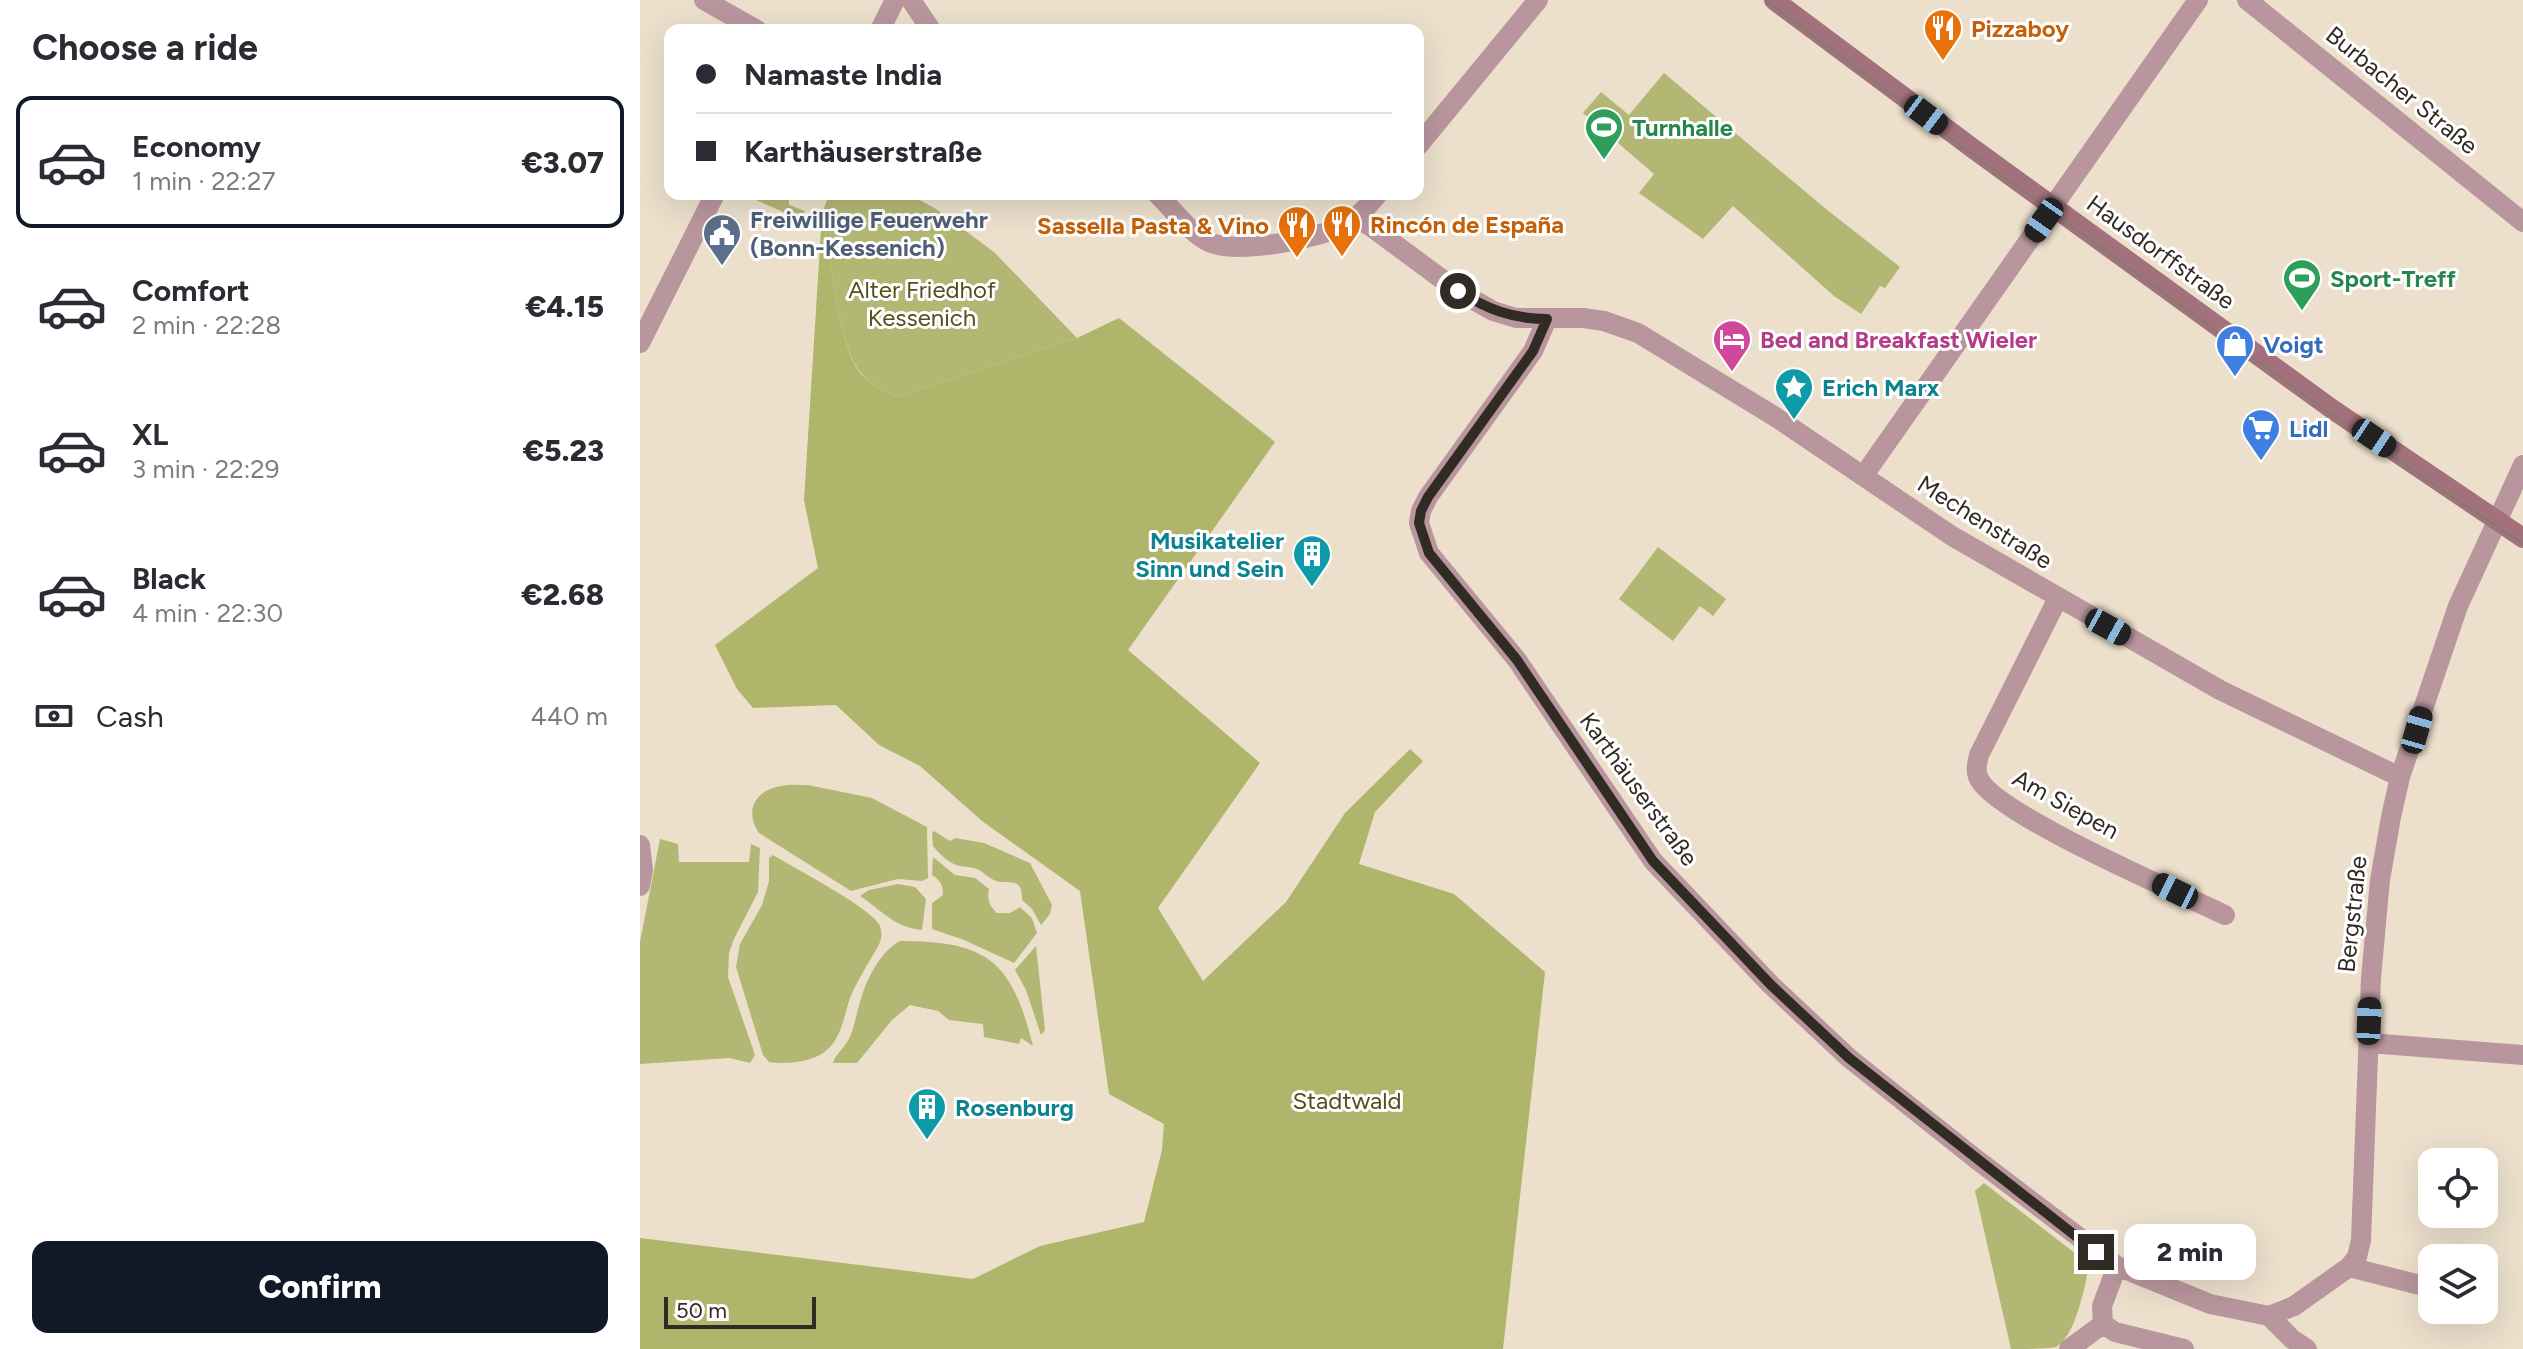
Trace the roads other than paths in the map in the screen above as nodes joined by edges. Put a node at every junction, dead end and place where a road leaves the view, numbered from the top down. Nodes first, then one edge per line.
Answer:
1 (704, 0) edge
2 (895, 0) edge
3 (911, 0) edge
4 (1538, 0) edge
5 (1774, 0) edge
6 (2198, 0) edge
7 (2247, 0) edge
8 (746, 24) edge
9 (883, 24) edge
10 (927, 24) edge
11 (1424, 139) edge
12 (712, 200) edge
13 (1163, 200) edge
14 (1372, 200) edge
15 (2053, 206) junction
16 (1355, 218) junction
17 (2523, 222) edge
18 (1547, 319) junction
19 (640, 343) edge
20 (2523, 465) edge
21 (1864, 475) junction
22 (2498, 519) junction
23 (2523, 538) edge
24 (2058, 598) junction
25 (2400, 777) junction
26 (640, 845) edge
27 (640, 886) edge
28 (2225, 915) dead end
29 (2369, 1043) junction
30 (2523, 1055) edge
31 (2117, 1266) junction
32 (2349, 1267) junction
33 (2418, 1284) edge
34 (2269, 1316) junction
35 (2103, 1324) junction
36 (2069, 1349) edge
37 (2184, 1349) edge
38 (2307, 1349) edge

1 - 8 street
2 - 9 street
3 - 10 street
4 - 11 street
5 - 15 main road, Hausdorffstraße
6 - 15 street
7 - 17 street, Burbacher Straße
12 - 19 street
13 - 16 street
14 - 16 street
15 - 21 street
15 - 22 main road, Hausdorffstraße
16 - 18 street, Mechenstraße
18 - 21 street, Mechenstraße
18 - 31 street, Karthäuserstraße
20 - 22 street, Bergstraße
21 - 24 street, Mechenstraße
22 - 23 main road, Hausdorffstraße
22 - 25 street, Bergstraße
24 - 25 street, Mechenstraße
24 - 28 street, Am Siepen
25 - 29 street, Bergstraße
26 - 27 street
29 - 30 street
29 - 32 street, Bergstraße
31 - 34 street
31 - 35 street
32 - 33 street
32 - 34 street
34 - 38 street
35 - 36 street
35 - 37 street

